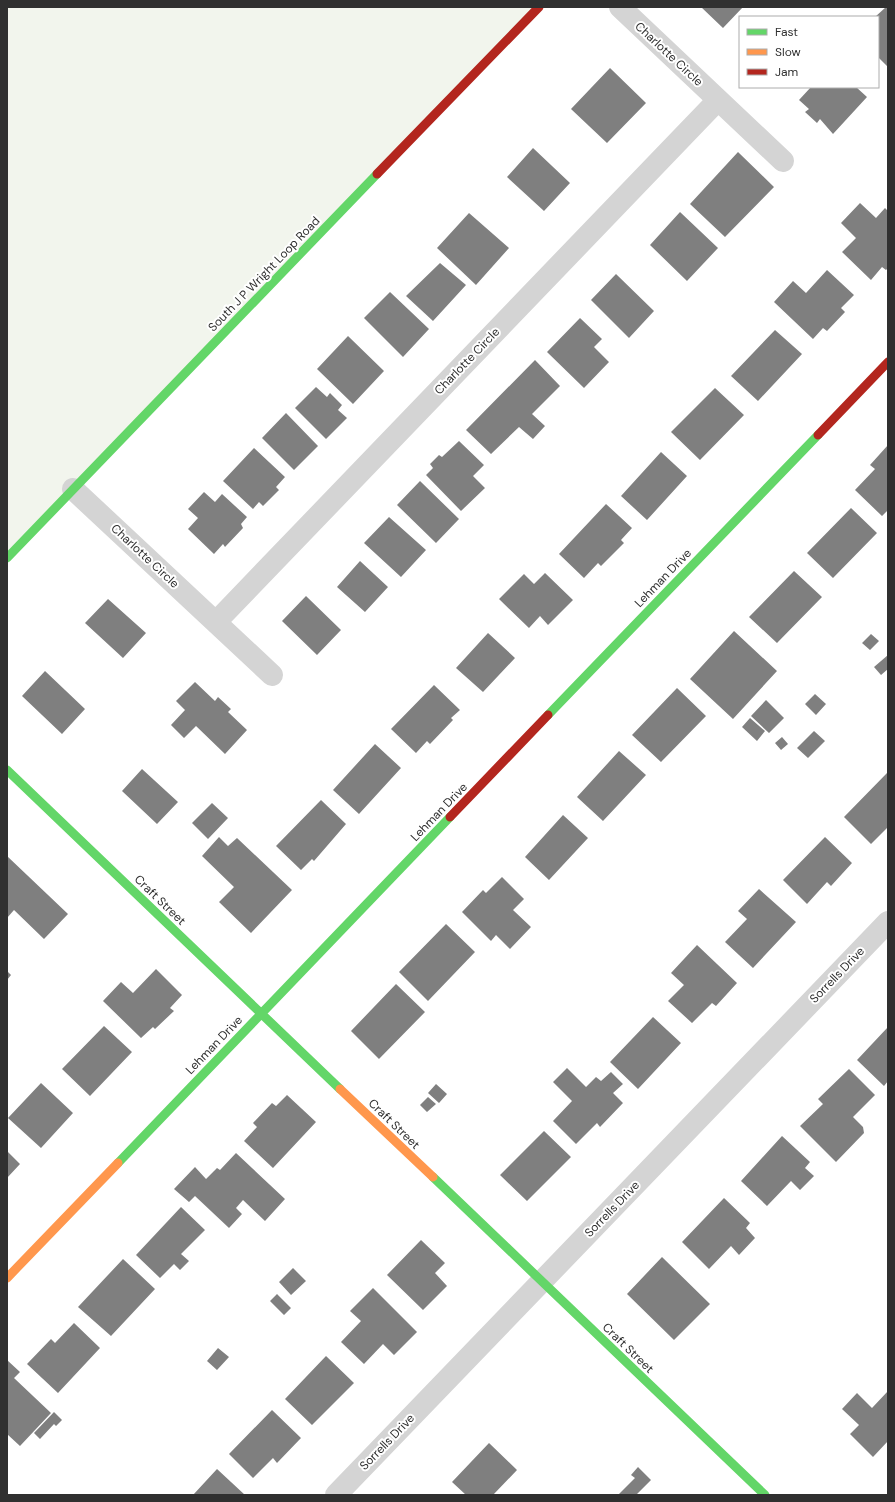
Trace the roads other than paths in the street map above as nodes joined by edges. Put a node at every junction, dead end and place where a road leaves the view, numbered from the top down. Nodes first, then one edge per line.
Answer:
1 (539, 7) edge
2 (620, 7) edge
3 (718, 100) junction
4 (783, 161) dead end
5 (888, 362) edge
6 (73, 489) junction
7 (7, 558) edge
8 (216, 622) junction
9 (272, 675) dead end
10 (7, 770) edge
11 (888, 922) edge
12 (262, 1014) junction
13 (7, 1278) edge
14 (542, 1282) junction
15 (336, 1495) edge
16 (765, 1495) edge

1 - 6 street, South J P Wright Loop Road
2 - 3 street, Charlotte Circle
3 - 4 street, Charlotte Circle
3 - 8 street, Charlotte Circle
5 - 12 street, Lehman Drive
6 - 7 street, South J P Wright Loop Road
6 - 8 street, Charlotte Circle
8 - 9 street, Charlotte Circle
10 - 12 street, Craft Street
11 - 14 street, Sorrells Drive
12 - 13 street, Lehman Drive
12 - 14 street, Craft Street
14 - 15 street, Sorrells Drive
14 - 16 street, Craft Street

